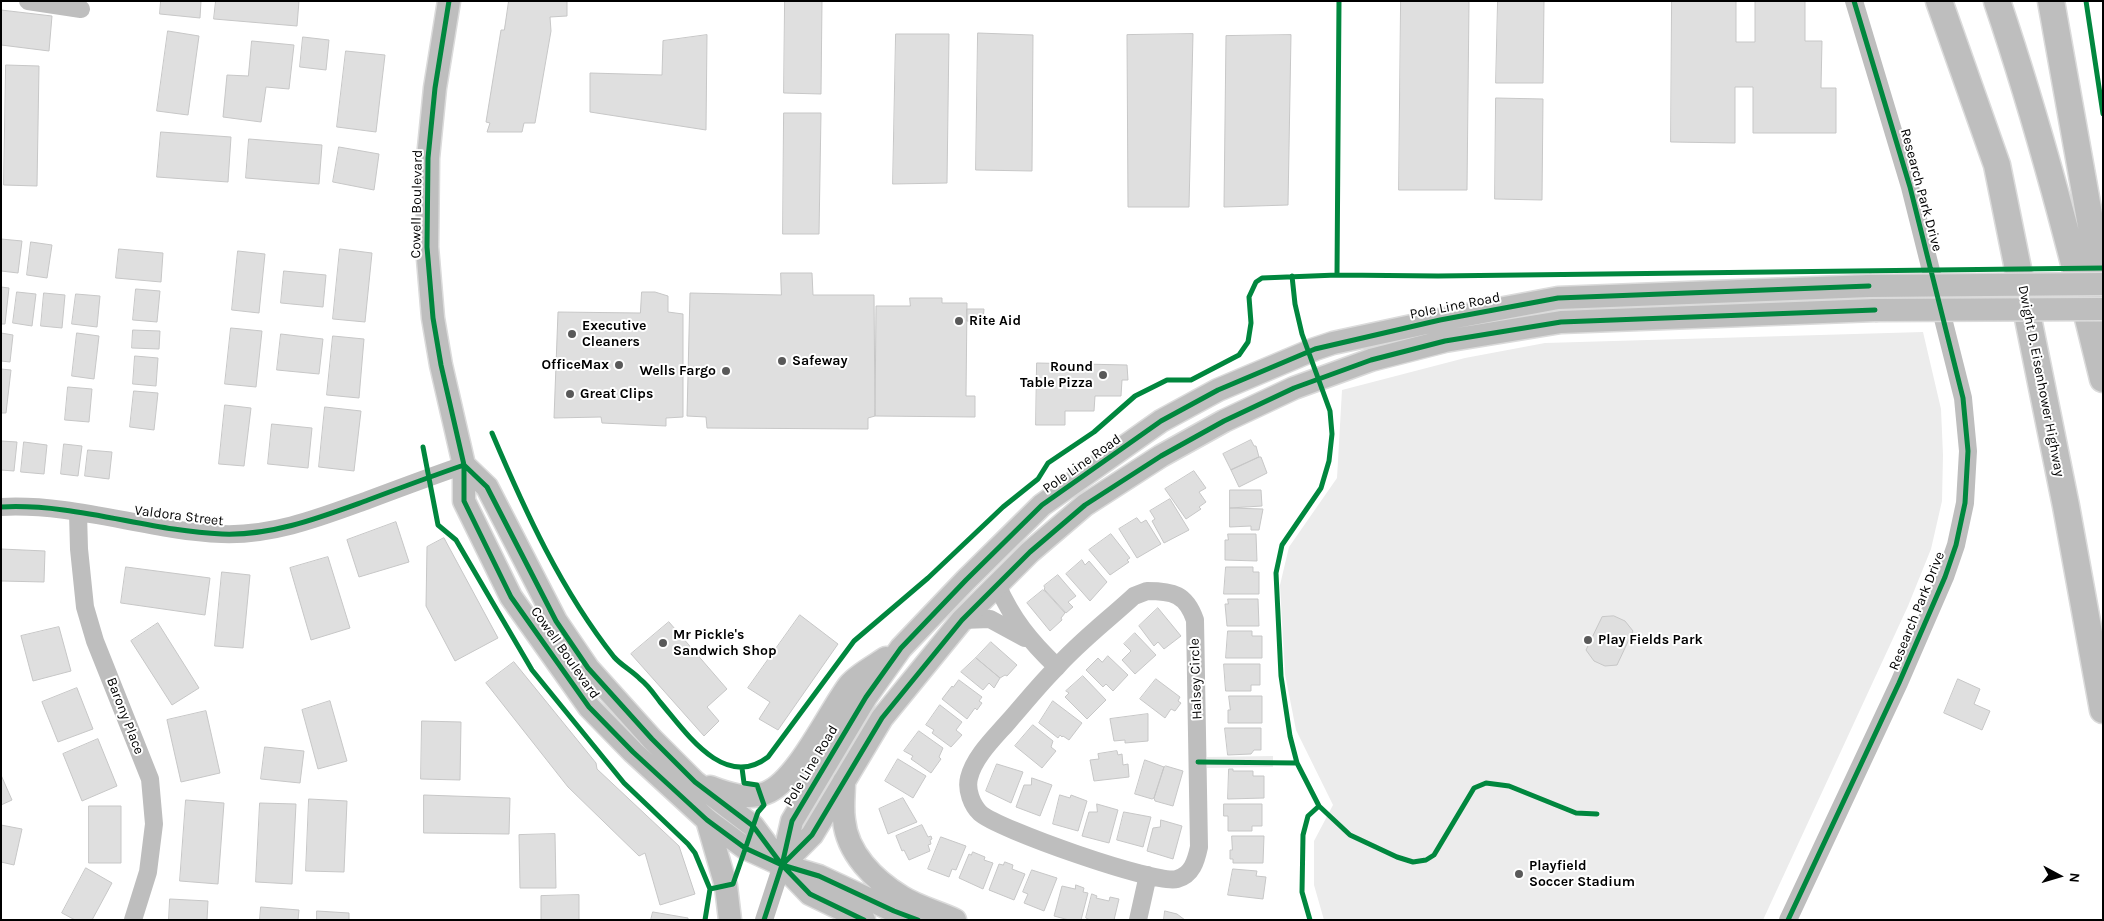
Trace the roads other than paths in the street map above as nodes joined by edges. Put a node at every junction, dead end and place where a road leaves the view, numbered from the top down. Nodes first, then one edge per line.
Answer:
1 (28, 1) edge
2 (449, 1) edge
3 (1854, 1) edge
4 (1939, 1) edge
5 (1997, 1) edge
6 (2051, 1) edge
7 (81, 9) dead end
8 (2103, 284) edge
9 (2103, 293) edge
10 (2103, 308) edge
11 (2103, 379) edge
12 (464, 465) junction
13 (1, 507) edge
14 (78, 512) junction
15 (997, 585) junction
16 (962, 620) junction
17 (1030, 641) junction
18 (901, 648) junction
19 (1057, 666) junction
20 (2103, 710) edge
21 (844, 781) junction
22 (695, 782) junction
23 (707, 820) junction
24 (782, 864) junction
25 (1148, 875) junction
26 (133, 920) edge
27 (730, 920) edge
28 (764, 920) edge
29 (864, 920) edge
30 (918, 920) edge
31 (955, 920) edge
32 (1138, 920) edge
33 (1788, 920) edge

1 - 7 street
2 - 12 main road, Cowell Boulevard
3 - 33 street, Research Park Drive
4 - 20 highway, Dwight D. Eisenhower Highway
5 - 11 highway
6 - 9 highway
8 - 18 main road, Pole Line Road, bridge
10 - 15 main road, bridge
12 - 14 street, Valdora Street
12 - 22 main road, Cowell Boulevard
12 - 23 main road, Cowell Boulevard
13 - 14 street, Valdora Street
14 - 26 street, Barony Place
15 - 16 main road
15 - 17 street
16 - 17 street
16 - 21 main road
17 - 19 street
18 - 22 main road
18 - 24 main road, Pole Line Road
19 - 25 street, Halsey Circle
19 - 25 street, Halsey Circle
21 - 24 main road
21 - 31 main road
22 - 24 main road, Cowell Boulevard
23 - 24 main road, Cowell Boulevard
23 - 27 main road
24 - 28 street
24 - 29 main road, Cowell Boulevard
24 - 30 main road, Cowell Boulevard
25 - 32 street

